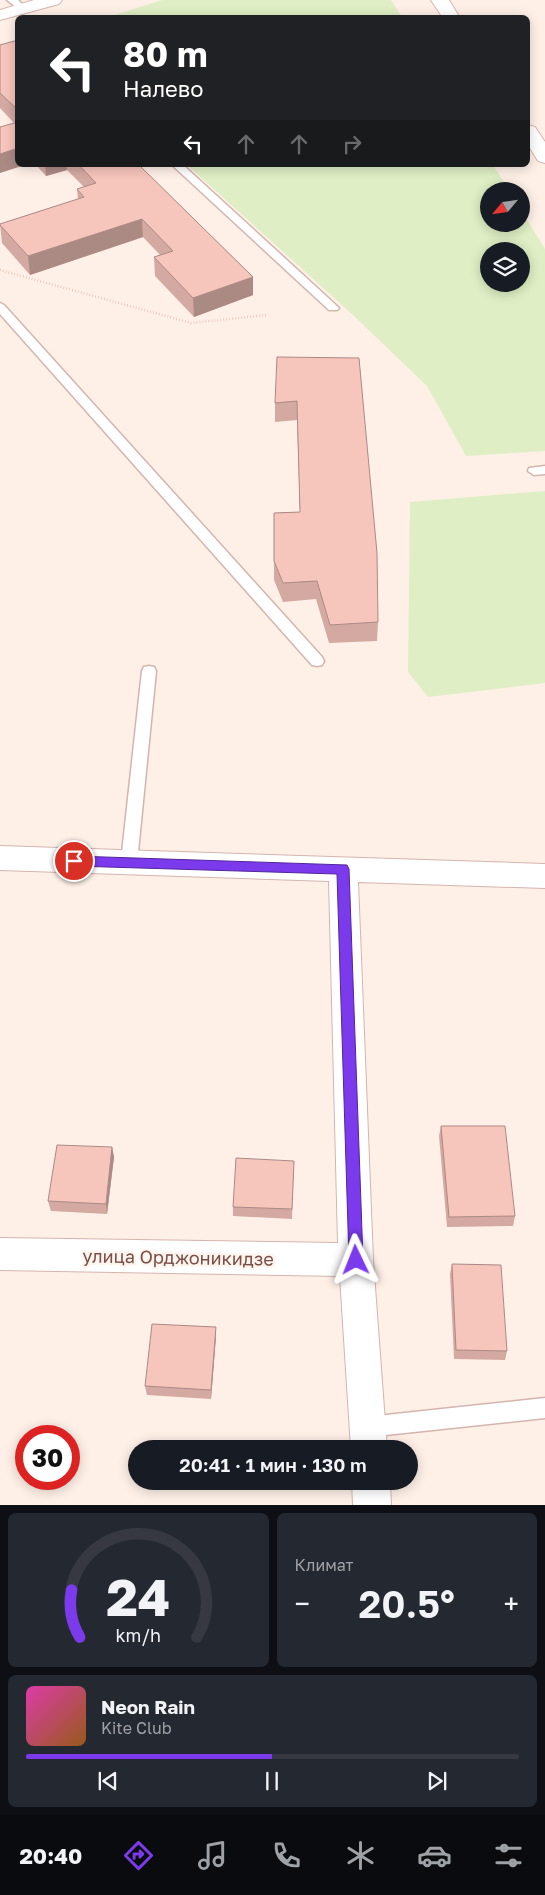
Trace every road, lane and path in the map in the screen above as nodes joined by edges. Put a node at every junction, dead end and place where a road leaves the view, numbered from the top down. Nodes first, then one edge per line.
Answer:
1 (53, 0) edge
2 (440, 0) edge
3 (12, 11) edge
4 (450, 15) edge
5 (536, 137) edge
6 (545, 157) edge
7 (179, 167) edge
8 (0, 270) edge
9 (0, 307) edge
10 (333, 308) dead end
11 (266, 315) dead end
12 (317, 661) dead end
13 (150, 671) dead end
14 (0, 858) edge
15 (129, 862) junction
16 (343, 869) junction
17 (545, 876) edge
18 (0, 1254) edge
19 (356, 1260) junction
20 (545, 1408) edge
21 (368, 1438) edge
22 (371, 1490) edge
23 (372, 1505) edge

1 - 3 street
2 - 4 street
5 - 6 street
7 - 10 lane
8 - 11 path
9 - 12 lane
13 - 15 lane
14 - 15 street
15 - 16 street
16 - 17 street
16 - 19 street
18 - 19 street, улица Орджоникидзе
19 - 21 street
20 - 21 lane
22 - 23 street

